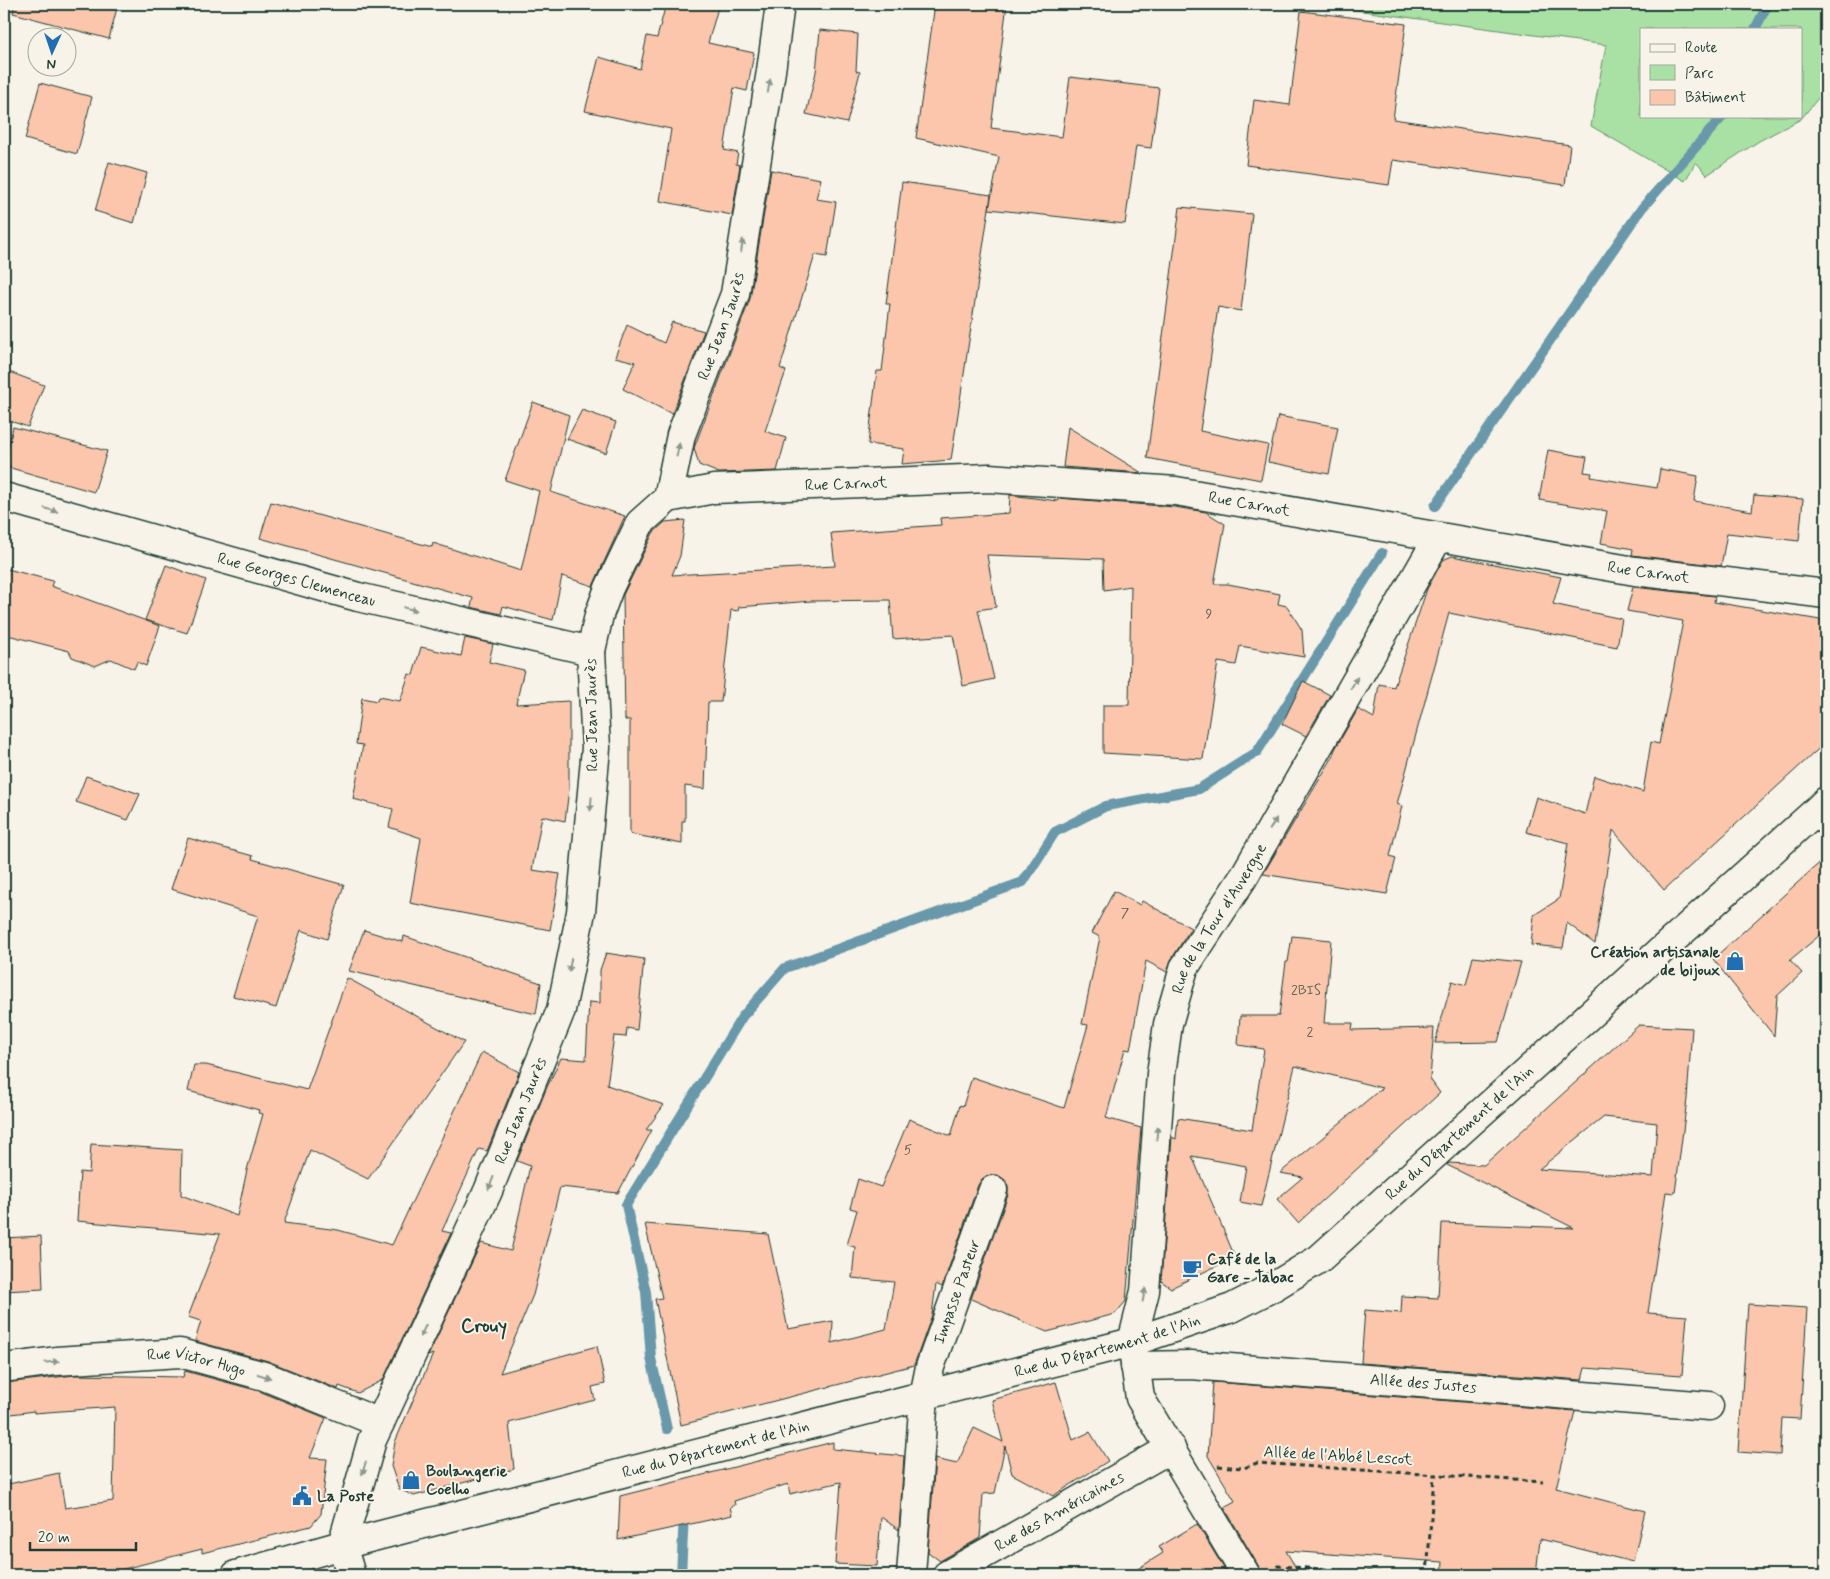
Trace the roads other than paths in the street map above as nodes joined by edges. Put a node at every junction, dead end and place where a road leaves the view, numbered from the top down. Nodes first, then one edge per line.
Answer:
1 (780, 4) edge
2 (4, 497) edge
3 (668, 498) junction
4 (1438, 538) junction
5 (1826, 594) edge
6 (591, 651) junction
7 (1823, 810) edge
8 (993, 1190) dead end
9 (1134, 1354) junction
10 (4, 1368) edge
11 (924, 1396) junction
12 (1709, 1406) dead end
13 (380, 1422) junction
14 (1171, 1448) junction
15 (342, 1545) junction
16 (236, 1575) edge
17 (351, 1575) edge
18 (911, 1575) edge
19 (947, 1575) edge
20 (1246, 1575) edge

3 -> 1 street, Rue Jean Jaurès
2 -> 6 street, Rue Georges Clemenceau
3 - 4 street, Rue Carnot
3 - 6 street, Rue Jean Jaurès
4 - 5 street, Rue Carnot
9 -> 4 street, Rue de la Tour d'Auvergne
6 -> 13 street, Rue Jean Jaurès
7 - 9 street, Rue du Département de l'Ain
8 - 11 street, Impasse Pasteur
9 - 11 street, Rue du Département de l'Ain
9 - 12 street, Allée des Justes
9 - 14 street
10 -> 13 street, Rue Victor Hugo
11 - 15 street, Rue du Département de l'Ain
11 - 18 street, Impasse Pasteur
13 -> 15 street, Rue Jean Jaurès
14 - 19 street, Rue des Américaines
14 - 20 street
15 - 16 street, Rue du Département de l'Ain
15 - 17 street

